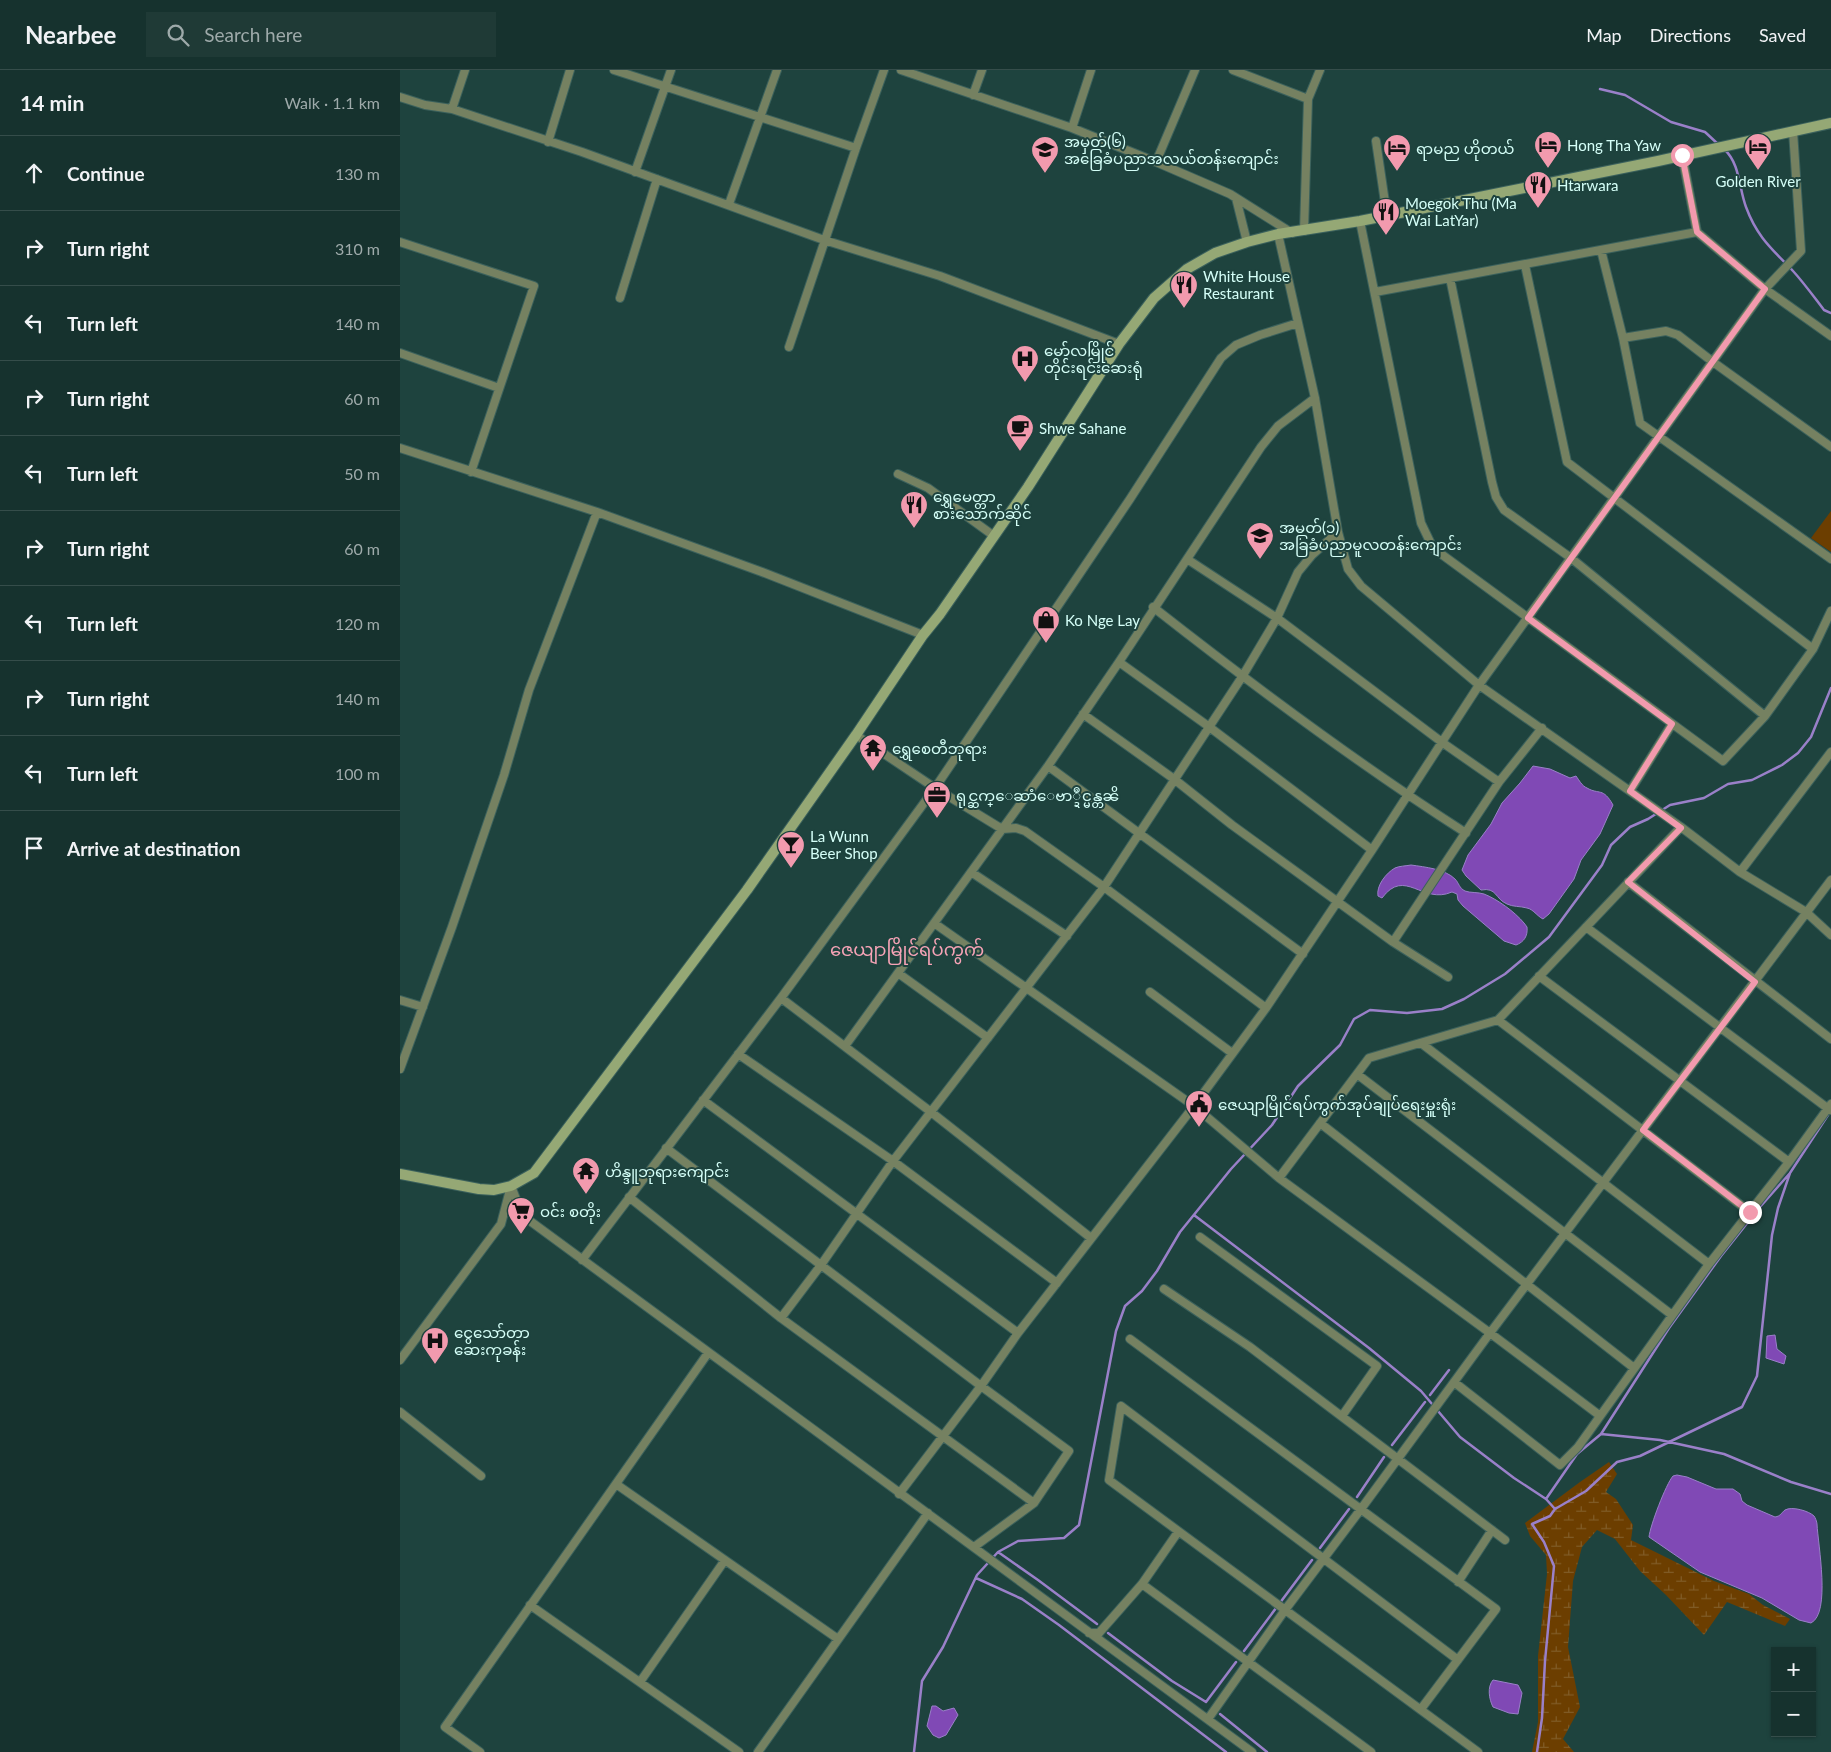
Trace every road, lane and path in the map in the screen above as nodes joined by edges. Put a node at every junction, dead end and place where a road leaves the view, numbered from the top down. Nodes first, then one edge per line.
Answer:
1 (465, 70) edge
2 (570, 70) edge
3 (614, 70) edge
4 (671, 70) edge
5 (777, 70) edge
6 (884, 70) edge
7 (901, 70) edge
8 (982, 70) edge
9 (1091, 70) edge
10 (1195, 70) edge
11 (1233, 70) edge
12 (1320, 70) edge
13 (666, 88) junction
14 (973, 95) junction
15 (400, 97) edge
16 (1308, 99) junction
17 (452, 109) junction
18 (761, 118) junction
19 (1831, 123) edge
20 (1072, 128) junction
21 (1793, 130) junction
22 (1376, 141) dead end
23 (548, 142) junction
24 (856, 148) junction
25 (1682, 155) junction
26 (1156, 162) junction
27 (635, 172) junction
28 (657, 179) junction
29 (1236, 198) junction
30 (729, 204) junction
31 (1387, 216) junction
32 (1360, 221) junction
33 (1304, 231) junction
34 (1292, 232) junction
35 (1697, 232) junction
36 (1278, 234) junction
37 (824, 240) junction
38 (400, 242) edge
39 (1247, 242) junction
40 (1601, 250) junction
41 (1525, 265) junction
42 (1450, 278) junction
43 (1765, 289) junction
44 (1375, 292) junction
45 (620, 298) dead end
46 (1298, 323) junction
47 (1831, 336) edge
48 (1623, 338) junction
49 (1119, 344) junction
50 (789, 347) dead end
51 (400, 353) edge
52 (1712, 362) junction
53 (499, 388) junction
54 (1314, 398) junction
55 (1658, 437) junction
56 (1831, 447) edge
57 (400, 448) edge
58 (471, 472) junction
59 (898, 474) dead end
60 (1616, 498) junction
61 (597, 512) junction
62 (1338, 532) junction
63 (994, 536) junction
64 (1571, 558) junction
65 (1187, 559) junction
66 (1831, 559) edge
67 (1154, 607) junction
68 (1831, 611) edge
69 (1278, 618) junction
70 (1528, 618) junction
71 (923, 635) junction
72 (1813, 649) junction
73 (1119, 662) junction
74 (1242, 677) junction
75 (1479, 685) junction
76 (1083, 714) junction
77 (1765, 716) junction
78 (1672, 724) junction
79 (1208, 726) junction
80 (1542, 728) junction
81 (856, 735) junction
82 (1442, 743) junction
83 (1831, 752) edge
84 (1048, 766) junction
85 (1174, 779) junction
86 (1499, 782) junction
87 (935, 788) junction
88 (1630, 791) junction
89 (1406, 795) junction
90 (1002, 828) junction
91 (1681, 828) junction
92 (1139, 833) junction
93 (1466, 833) junction
94 (1372, 850) junction
95 (971, 872) junction
96 (1740, 872) junction
97 (1831, 880) edge
98 (1628, 882) junction
99 (1104, 887) junction
100 (1337, 902) junction
101 (1806, 912) junction
102 (934, 923) junction
103 (1586, 927) junction
104 (1831, 935) edge
105 (1067, 936) junction
106 (1393, 942) junction
107 (1302, 954) junction
108 (898, 973) junction
109 (1539, 976) junction
110 (1448, 977) dead end
111 (1755, 982) junction
112 (1027, 988) junction
113 (1150, 992) dead end
114 (781, 998) junction
115 (400, 1000) edge
116 (423, 1007) junction
117 (1266, 1008) junction
118 (1498, 1020) junction
119 (1720, 1028) junction
120 (988, 1038) junction
121 (1831, 1039) edge
122 (1421, 1043) junction
123 (844, 1046) junction
124 (1232, 1053) junction
125 (738, 1054) junction
126 (400, 1069) edge
127 (1358, 1074) junction
128 (1680, 1081) junction
129 (703, 1100) junction
130 (1194, 1106) junction
131 (1830, 1108) edge
132 (931, 1112) junction
133 (1320, 1123) junction
134 (1643, 1130) junction
135 (666, 1148) junction
136 (893, 1161) junction
137 (1789, 1162) junction
138 (400, 1174) edge
139 (1279, 1178) junction
140 (1604, 1183) junction
141 (511, 1186) junction
142 (629, 1197) junction
143 (1750, 1212) junction
144 (856, 1214) junction
145 (1565, 1234) junction
146 (1200, 1237) dead end
147 (1091, 1238) junction
148 (582, 1260) junction
149 (821, 1264) junction
150 (1709, 1264) junction
151 (1057, 1283) junction
152 (1527, 1285) junction
153 (1164, 1289) dead end
154 (1672, 1315) junction
155 (781, 1318) junction
156 (1018, 1333) junction
157 (1490, 1333) junction
158 (1130, 1340) dead end
159 (708, 1353) junction
160 (401, 1359) edge
161 (1634, 1368) junction
162 (1454, 1382) junction
163 (981, 1386) junction
164 (400, 1412) edge
165 (1599, 1415) junction
166 (1342, 1416) junction
167 (944, 1436) junction
168 (1398, 1458) junction
169 (481, 1476) dead end
170 (616, 1484) junction
171 (899, 1494) junction
172 (1034, 1503) junction
173 (1361, 1509) junction
174 (928, 1513) junction
175 (1492, 1530) junction
176 (1178, 1532) junction
177 (1505, 1540) dead end
178 (977, 1550) junction
179 (1323, 1559) junction
180 (725, 1560) junction
181 (1458, 1582) junction
182 (1142, 1584) junction
183 (530, 1605) junction
184 (1284, 1610) junction
185 (1089, 1633) junction
186 (838, 1639) junction
187 (1458, 1660) junction
188 (1248, 1662) junction
189 (640, 1682) junction
190 (1421, 1709) junction
191 (1208, 1719) junction
192 (480, 1752) edge
193 (739, 1752) edge
194 (758, 1752) edge
195 (1252, 1752) edge
196 (1372, 1752) edge
197 (1478, 1752) edge

1 - 17 street
2 - 23 street
3 - 13 street
4 - 13 street
5 - 18 street
6 - 24 street
7 - 14 street
8 - 14 street
9 - 20 street
10 - 26 street
11 - 16 street
12 - 16 street
13 - 18 street
13 - 27 street
14 - 20 street
15 - 17 street
16 - 33 street
17 - 23 street
18 - 24 street
18 - 30 street
19 - 21 main road
20 - 26 street
21 - 25 main road
21 - 43 street
22 - 31 street
23 - 27 street
24 - 37 street
25 - 31 main road
25 - 35 street
26 - 29 street
27 - 28 street
28 - 30 street
28 - 45 street
29 - 34 street
29 - 39 street
30 - 37 street
31 - 32 main road
32 - 33 main road
32 - 44 street
33 - 34 main road
34 - 36 main road
35 - 40 street
35 - 43 street
36 - 39 main road
36 - 46 street
37 - 49 street
37 - 50 street
38 - 53 street
39 - 49 main road
40 - 41 street
40 - 48 street
41 - 42 street
41 - 60 street
42 - 44 street
42 - 64 street
43 - 47 street
43 - 52 street
44 - 70 street
46 - 54 street
46 - 87 street
48 - 52 street
48 - 55 street
49 - 63 main road
51 - 53 street
52 - 55 street
52 - 56 street
53 - 58 street
54 - 62 street
54 - 65 street
55 - 60 street
55 - 66 street
57 - 58 street
58 - 61 street
59 - 63 street
60 - 64 street
60 - 72 street
61 - 71 street
61 - 116 street
62 - 69 street
62 - 75 street
63 - 71 main road
64 - 70 street
64 - 77 street
65 - 67 street
65 - 69 street
67 - 73 street
67 - 74 street
68 - 72 street
69 - 74 street
69 - 82 street
70 - 75 street
70 - 78 street
71 - 81 main road
72 - 77 street
73 - 76 street
73 - 79 street
74 - 79 street
74 - 89 street
75 - 80 street
75 - 82 street
76 - 84 street
76 - 85 street
77 - 78 street
78 - 88 street
79 - 85 street
79 - 94 street
80 - 86 street
80 - 88 street
81 - 87 street
81 - 141 main road
82 - 86 street
82 - 89 street
83 - 96 street
84 - 90 street
84 - 92 street
85 - 92 street
85 - 100 street
86 - 93 street
87 - 90 street
87 - 114 street
88 - 91 street
89 - 93 street
89 - 94 street
90 - 95 street
90 - 99 street
91 - 96 street
91 - 98 street
92 - 99 street
92 - 107 street
93 - 106 street
94 - 100 street
95 - 102 street
95 - 105 street
96 - 101 street
97 - 101 street
98 - 103 street
98 - 111 street
99 - 105 street
99 - 117 street
100 - 106 street
100 - 107 street
101 - 104 street
101 - 111 street
102 - 108 street
102 - 112 street
103 - 109 street
103 - 119 street
105 - 112 street
106 - 110 street
107 - 117 street
108 - 120 street
108 - 123 street
109 - 118 street
109 - 128 street
111 - 119 street
111 - 121 street
112 - 120 street
112 - 130 street
113 - 124 street
114 - 123 street
114 - 125 street
115 - 116 street
116 - 126 street
117 - 124 street
118 - 122 street
118 - 134 street
119 - 128 street
119 - 131 street
120 - 132 street
122 - 127 street
122 - 140 street
123 - 132 street
124 - 130 street
125 - 129 street
125 - 136 street
127 - 133 street
127 - 145 street
128 - 134 street
128 - 137 street
129 - 135 street
129 - 144 street
130 - 139 street
130 - 147 street
131 - 137 street
132 - 136 street
132 - 147 street
133 - 139 street
133 - 152 street
134 - 140 street
134 - 143 street
135 - 142 street
135 - 149 street
136 - 144 street
136 - 151 street
137 - 143 street
138 - 141 main road
139 - 157 street
140 - 145 street
140 - 150 street
141 - 148 street
141 - 160 street
142 - 148 street
142 - 155 street
143 - 150 street
144 - 149 street
144 - 156 street
145 - 152 street
145 - 154 street
146 - 166 street
147 - 151 street
148 - 159 street
149 - 155 street
149 - 163 street
150 - 154 street
151 - 156 street
152 - 157 street
152 - 161 street
153 - 166 street
154 - 161 street
155 - 167 street
156 - 163 street
157 - 162 street
157 - 165 street
158 - 173 street
159 - 170 street
159 - 171 street
161 - 165 street
162 - 165 street
162 - 168 street
163 - 167 street
163 - 172 street
164 - 169 street
166 - 168 street
167 - 171 street
167 - 172 street
168 - 173 street
168 - 175 street
170 - 180 street
170 - 183 street
171 - 174 street
172 - 178 street
173 - 179 street
173 - 181 street
174 - 178 street
174 - 186 street
175 - 177 street
175 - 181 street
176 - 179 street
176 - 182 street
176 - 184 street
178 - 185 street
179 - 184 street
179 - 187 street
180 - 186 street
180 - 189 street
181 - 187 street
182 - 185 street
182 - 188 street
183 - 189 street
183 - 192 street
184 - 188 street
184 - 190 street
185 - 191 street
186 - 194 street
187 - 190 street
188 - 191 street
188 - 196 street
189 - 193 street
190 - 197 street
191 - 195 street

